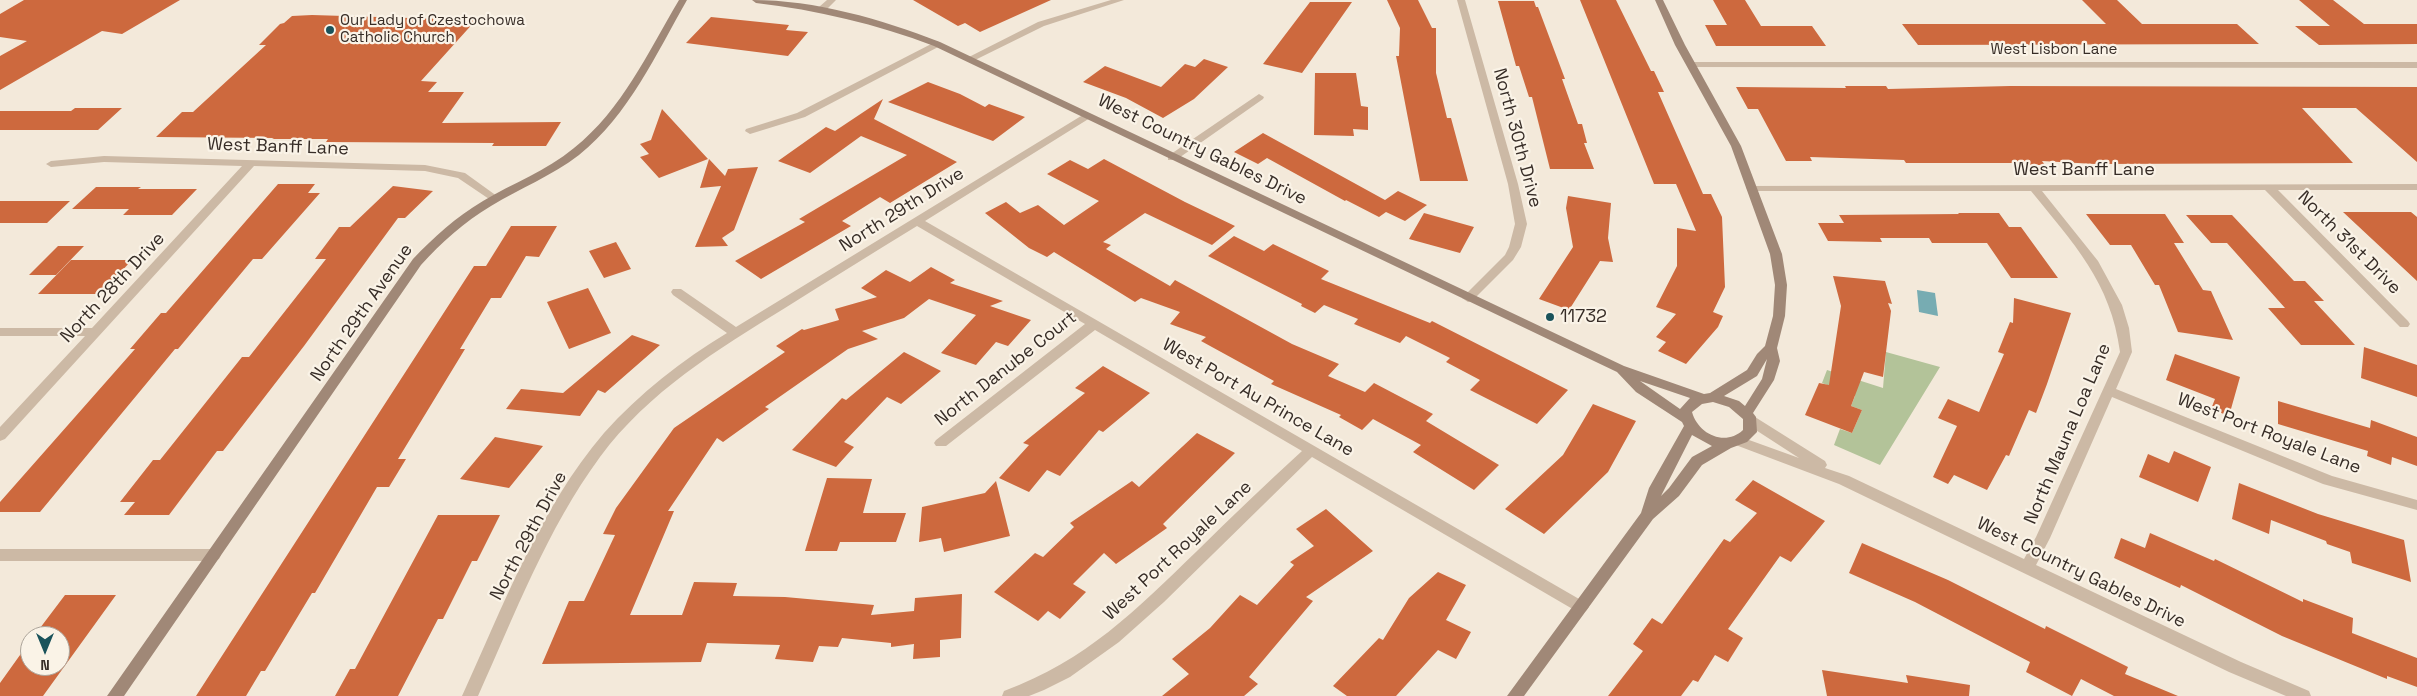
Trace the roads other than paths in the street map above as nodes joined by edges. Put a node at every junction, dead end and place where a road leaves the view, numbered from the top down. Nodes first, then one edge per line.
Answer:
1 (682, 0) edge
2 (756, 0) edge
3 (832, 0) edge
4 (1120, 0) edge
5 (1461, 0) edge
6 (1659, 0) edge
7 (822, 9) junction
8 (937, 44) junction
9 (970, 59) junction
10 (2417, 65) edge
11 (1691, 66) junction
12 (1259, 97) dead end
13 (1086, 116) junction
14 (750, 131) dead end
15 (1172, 158) junction
16 (251, 163) junction
17 (51, 164) dead end
18 (2268, 186) junction
19 (2417, 187) edge
20 (1751, 188) junction
21 (2034, 188) junction
22 (496, 199) junction
23 (917, 221) junction
24 (677, 292) dead end
25 (1468, 298) junction
26 (1094, 324) junction
27 (2404, 324) dead end
28 (0, 332) edge
29 (96, 332) junction
30 (736, 332) junction
31 (1771, 348) junction
32 (1620, 369) junction
33 (2109, 391) junction
34 (1708, 398) junction
35 (1748, 417) junction
36 (1688, 423) junction
37 (0, 436) edge
38 (1734, 442) junction
39 (941, 443) dead end
40 (1311, 450) junction
41 (1844, 480) junction
42 (2417, 505) edge
43 (1648, 515) junction
44 (0, 555) edge
45 (214, 555) junction
46 (2027, 568) junction
47 (1581, 607) junction
48 (115, 696) edge
49 (470, 696) edge
50 (1010, 696) edge
51 (1515, 696) edge
52 (2303, 696) edge

1 - 22 street, North 29th Avenue
2 - 7 street, West Country Gables Drive
3 - 7 street
4 - 9 street
5 - 25 street, North 30th Drive
6 - 11 street
7 - 8 street, West Country Gables Drive
8 - 9 street, West Country Gables Drive
8 - 14 street
9 - 13 street, West Country Gables Drive
10 - 11 street, West Lisbon Lane
11 - 20 street
12 - 15 street
13 - 15 street, West Country Gables Drive
13 - 23 street, North 29th Drive
15 - 25 street, West Country Gables Drive
16 - 17 street, West Banff Lane
16 - 22 street, West Banff Lane
16 - 29 street, North 28th Drive
18 - 19 street, West Banff Lane
18 - 21 street, West Banff Lane
18 - 27 street, North 31st Drive
20 - 21 street, West Banff Lane
20 - 31 street
21 - 33 street, North Mauna Loa Lane
22 - 45 street, North 29th Avenue
23 - 26 street, West Port Au Prince Lane
23 - 30 street, North 29th Drive
24 - 30 street
25 - 32 street, West Country Gables Drive
26 - 39 street, North Danube Court
26 - 40 street, West Port Au Prince Lane
28 - 29 street
29 - 37 street, North 28th Drive
30 - 49 street, North 29th Drive
31 - 34 street
31 - 35 street
32 - 34 street, West Country Gables Drive
32 - 36 street, West Country Gables Drive
33 - 42 street, West Port Royale Lane
33 - 46 street, North Mauna Loa Lane
34 - 35 street
34 - 36 street
35 - 38 street
35 - 41 street, West Country Gables Drive
36 - 38 street
36 - 43 street
38 - 41 street, West Country Gables Drive
38 - 43 street
40 - 47 street, West Port Au Prince Lane
40 - 50 street, West Port Royale Lane
41 - 46 street, West Country Gables Drive
43 - 47 street
44 - 45 street
45 - 48 street, North 29th Avenue
46 - 52 street, West Country Gables Drive
47 - 51 street

